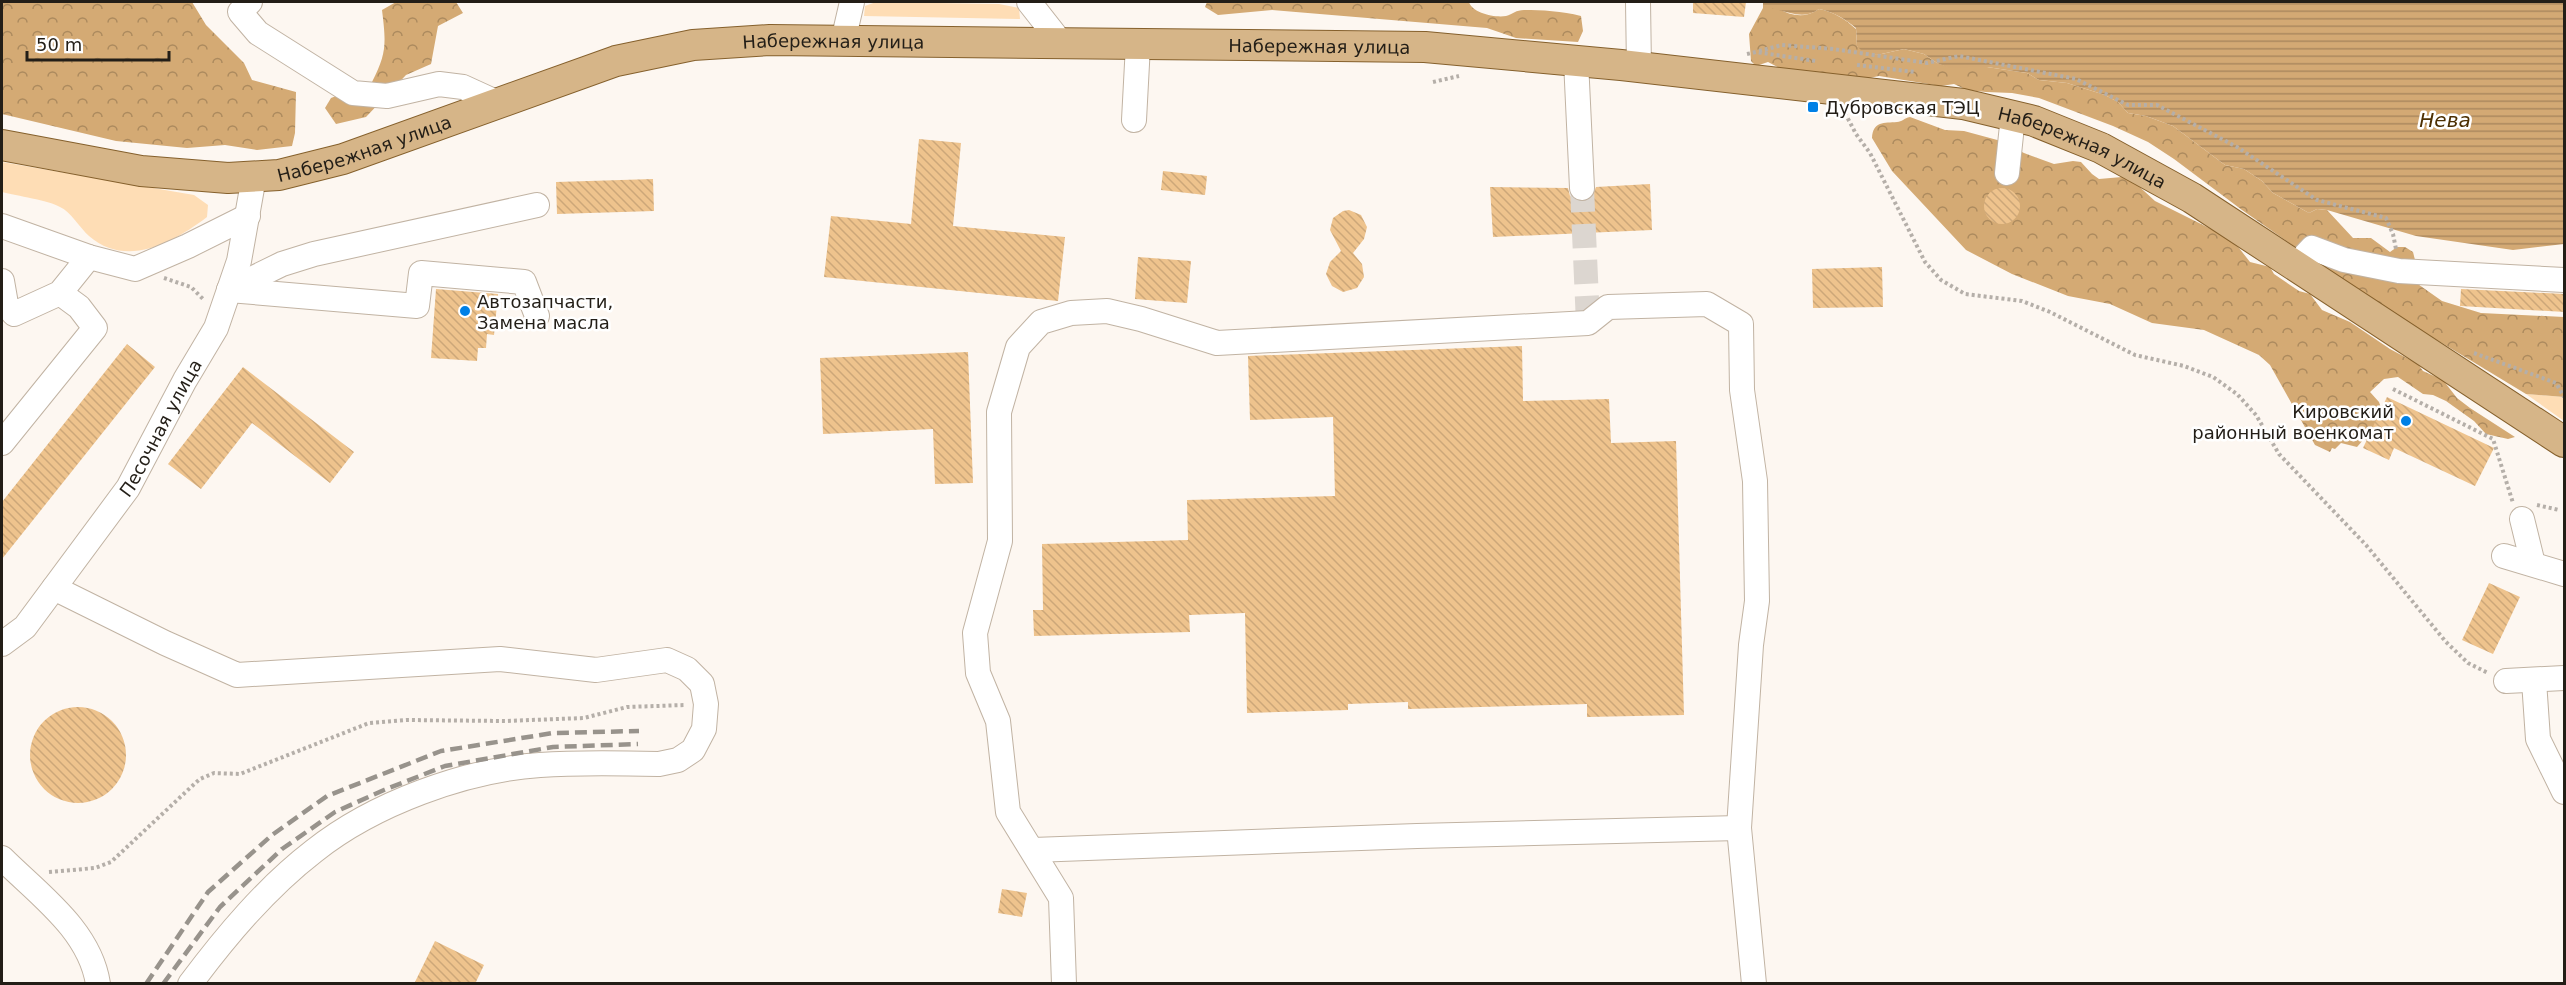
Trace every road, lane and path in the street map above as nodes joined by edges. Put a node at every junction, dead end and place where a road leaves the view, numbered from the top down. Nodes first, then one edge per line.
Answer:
1 (852, 2) edge
2 (1029, 2) edge
3 (1638, 2) edge
4 (241, 5) edge
5 (843, 41) junction
6 (1062, 44) junction
7 (1138, 45) junction
8 (1755, 52) dead end
9 (1576, 61) junction
10 (1639, 68) junction
11 (1844, 92) junction
12 (498, 103) junction
13 (2013, 116) junction
14 (1134, 120) dead end
15 (2, 145) edge
16 (2007, 173) dead end
17 (254, 177) junction
18 (1582, 188) tunnel mouth
19 (537, 205) dead end
20 (248, 216) junction
21 (2, 226) edge
22 (89, 258) junction
23 (2296, 266) junction
24 (135, 269) junction
25 (2399, 272) junction
26 (2565, 280) edge
27 (2, 281) edge
28 (229, 290) junction
29 (60, 293) junction
30 (537, 316) dead end
31 (219, 317) junction
32 (2438, 359) junction
33 (2393, 389) dead end
34 (2565, 396) edge
35 (2565, 442) edge
36 (2, 443) edge
37 (2545, 507) dead end
38 (2559, 510) dead end
39 (2522, 519) joint
40 (2504, 556) dead end
41 (2533, 564) junction
42 (2565, 574) edge
43 (54, 588) junction
44 (2, 644) edge
45 (2565, 678) edge
46 (2506, 681) joint
47 (2534, 681) junction
48 (706, 704) junction
49 (2565, 792) edge
50 (1739, 828) junction
51 (1033, 850) junction
52 (9, 865) edge
53 (98, 984) edge
54 (190, 984) edge
55 (1064, 984) edge
56 (1754, 984) edge

1 - 5 street
2 - 6 street
3 - 10 street
4 - 12 street
5 - 6 main road, Набережная улица
5 - 12 main road, Набережная улица
6 - 7 main road, Набережная улица
7 - 9 main road, Набережная улица
7 - 14 street
8 - 25 path
9 - 10 main road, Набережная улица
9 - 18 street
10 - 11 main road, Набережная улица
11 - 13 main road, Набережная улица
11 - 46 path
12 - 17 main road, Набережная улица
13 - 16 street
13 - 23 main road, Набережная улица
15 - 17 main road, Набережная улица
17 - 20 street, Песочная улица
19 - 28 street
20 - 24 street
20 - 28 street, Песочная улица
21 - 22 street
22 - 24 street
22 - 29 street
23 - 25 street
23 - 32 main road, Набережная улица
24 - 31 path
25 - 26 street
27 - 29 street
28 - 30 street
28 - 31 street, Песочная улица
29 - 36 street
31 - 43 street, Песочная улица
32 - 34 path
32 - 35 main road, Набережная улица
33 - 39 path
37 - 38 path
39 - 41 street
40 - 41 street
41 - 42 street
43 - 44 street, Песочная улица
43 - 48 street
45 - 47 street
46 - 47 street
47 - 49 street
48 - 52 path
48 - 54 street
50 - 51 street
50 - 51 street
50 - 56 street
51 - 55 street
52 - 53 street

